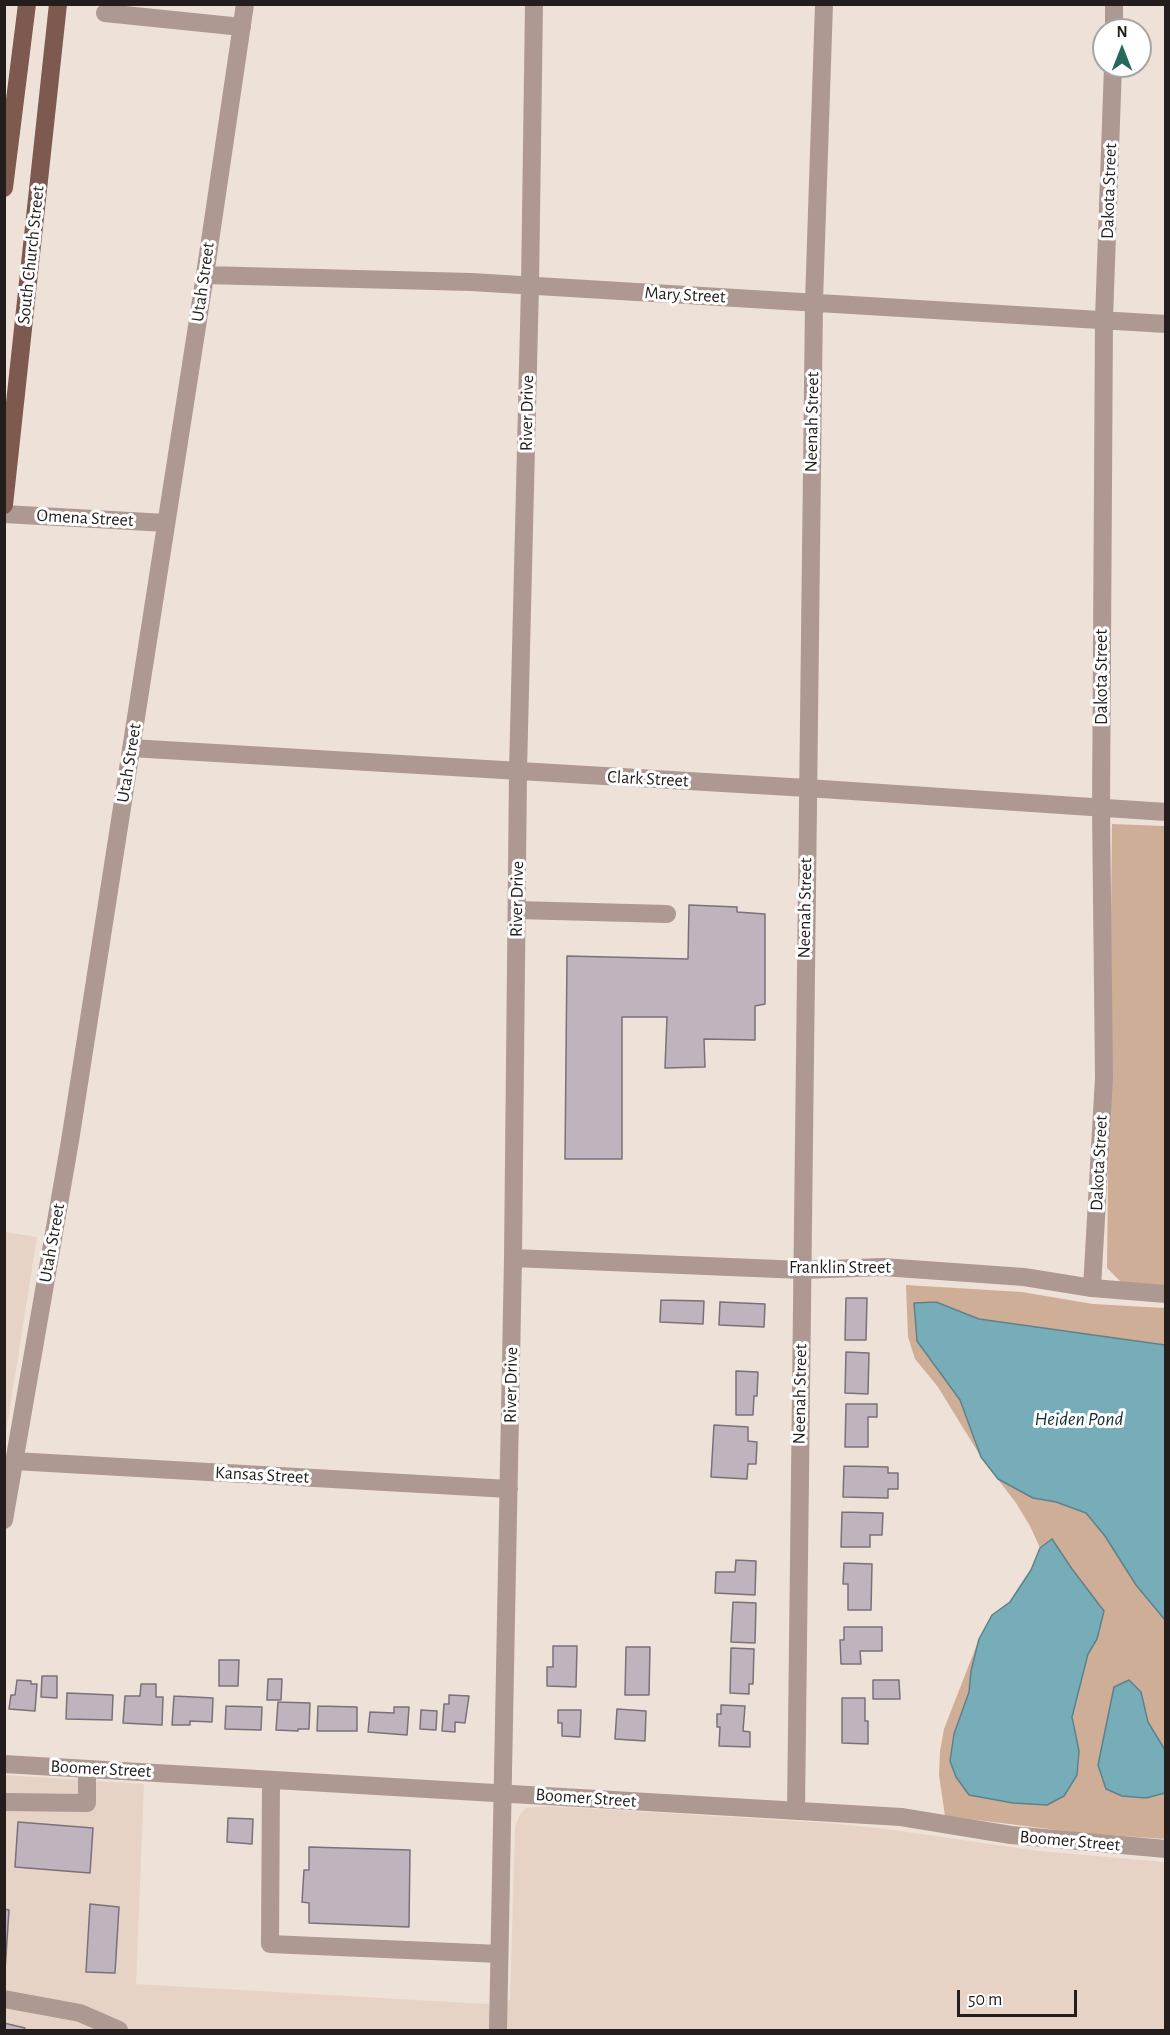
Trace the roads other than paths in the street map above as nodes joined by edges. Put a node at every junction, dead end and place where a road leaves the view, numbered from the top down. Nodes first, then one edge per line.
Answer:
1 (27, 4) edge
2 (58, 4) edge
3 (245, 4) edge
4 (534, 4) edge
5 (824, 4) edge
6 (105, 13) dead end
7 (242, 27) junction
8 (1113, 78) edge
9 (4, 188) edge
10 (205, 274) junction
11 (530, 286) junction
12 (814, 301) junction
13 (1104, 319) junction
14 (1166, 324) edge
15 (4, 505) edge
16 (4, 514) edge
17 (166, 523) junction
18 (131, 748) junction
19 (518, 771) junction
20 (807, 788) junction
21 (1101, 808) junction
22 (1166, 812) edge
23 (517, 910) junction
24 (667, 914) dead end
25 (513, 1258) junction
26 (802, 1270) junction
27 (1092, 1288) junction
28 (1166, 1293) edge
29 (14, 1461) junction
30 (509, 1489) junction
31 (4, 1520) edge
32 (4, 1764) edge
33 (87, 1768) junction
34 (271, 1780) junction
35 (503, 1793) junction
36 (4, 1802) edge
37 (796, 1811) junction
38 (1166, 1849) edge
39 (499, 1954) junction
40 (4, 2000) edge
41 (119, 2031) edge
42 (498, 2031) edge

1 - 9 main road, South Church Street
2 - 15 main road, South Church Street
3 - 7 street, Utah Street
4 - 11 street, River Drive
5 - 12 street, Neenah Street
6 - 7 street
7 - 10 street, Utah Street
8 - 13 street, Dakota Street
10 - 11 street, Mary Street
10 - 17 street, Utah Street
11 - 12 street, Mary Street
11 - 19 street, River Drive
12 - 13 street, Mary Street
12 - 20 street, Neenah Street
13 - 14 street, Mary Street
13 - 21 street, Dakota Street
16 - 17 street, Omena Street
17 - 18 street, Utah Street
18 - 19 street, Clark Street
18 - 29 street, Utah Street
19 - 20 street, Clark Street
19 - 23 street, River Drive
20 - 21 street, Clark Street
20 - 26 street, Neenah Street
21 - 22 street, Clark Street
21 - 27 street, Dakota Street
23 - 24 street
23 - 25 street, River Drive
25 - 26 street, Franklin Street
25 - 30 street, River Drive
26 - 27 street, Franklin Street
26 - 37 street, Neenah Street
27 - 28 street, Franklin Street
29 - 30 street, Kansas Street
29 - 31 street, Utah Street
30 - 35 street, River Drive
32 - 33 street, Boomer Street
33 - 34 street, Boomer Street
33 - 36 street
34 - 35 street, Boomer Street
34 - 39 street
35 - 37 street, Boomer Street
35 - 39 street, River Drive
37 - 38 street, Boomer Street
39 - 42 street, River Drive
40 - 41 street

